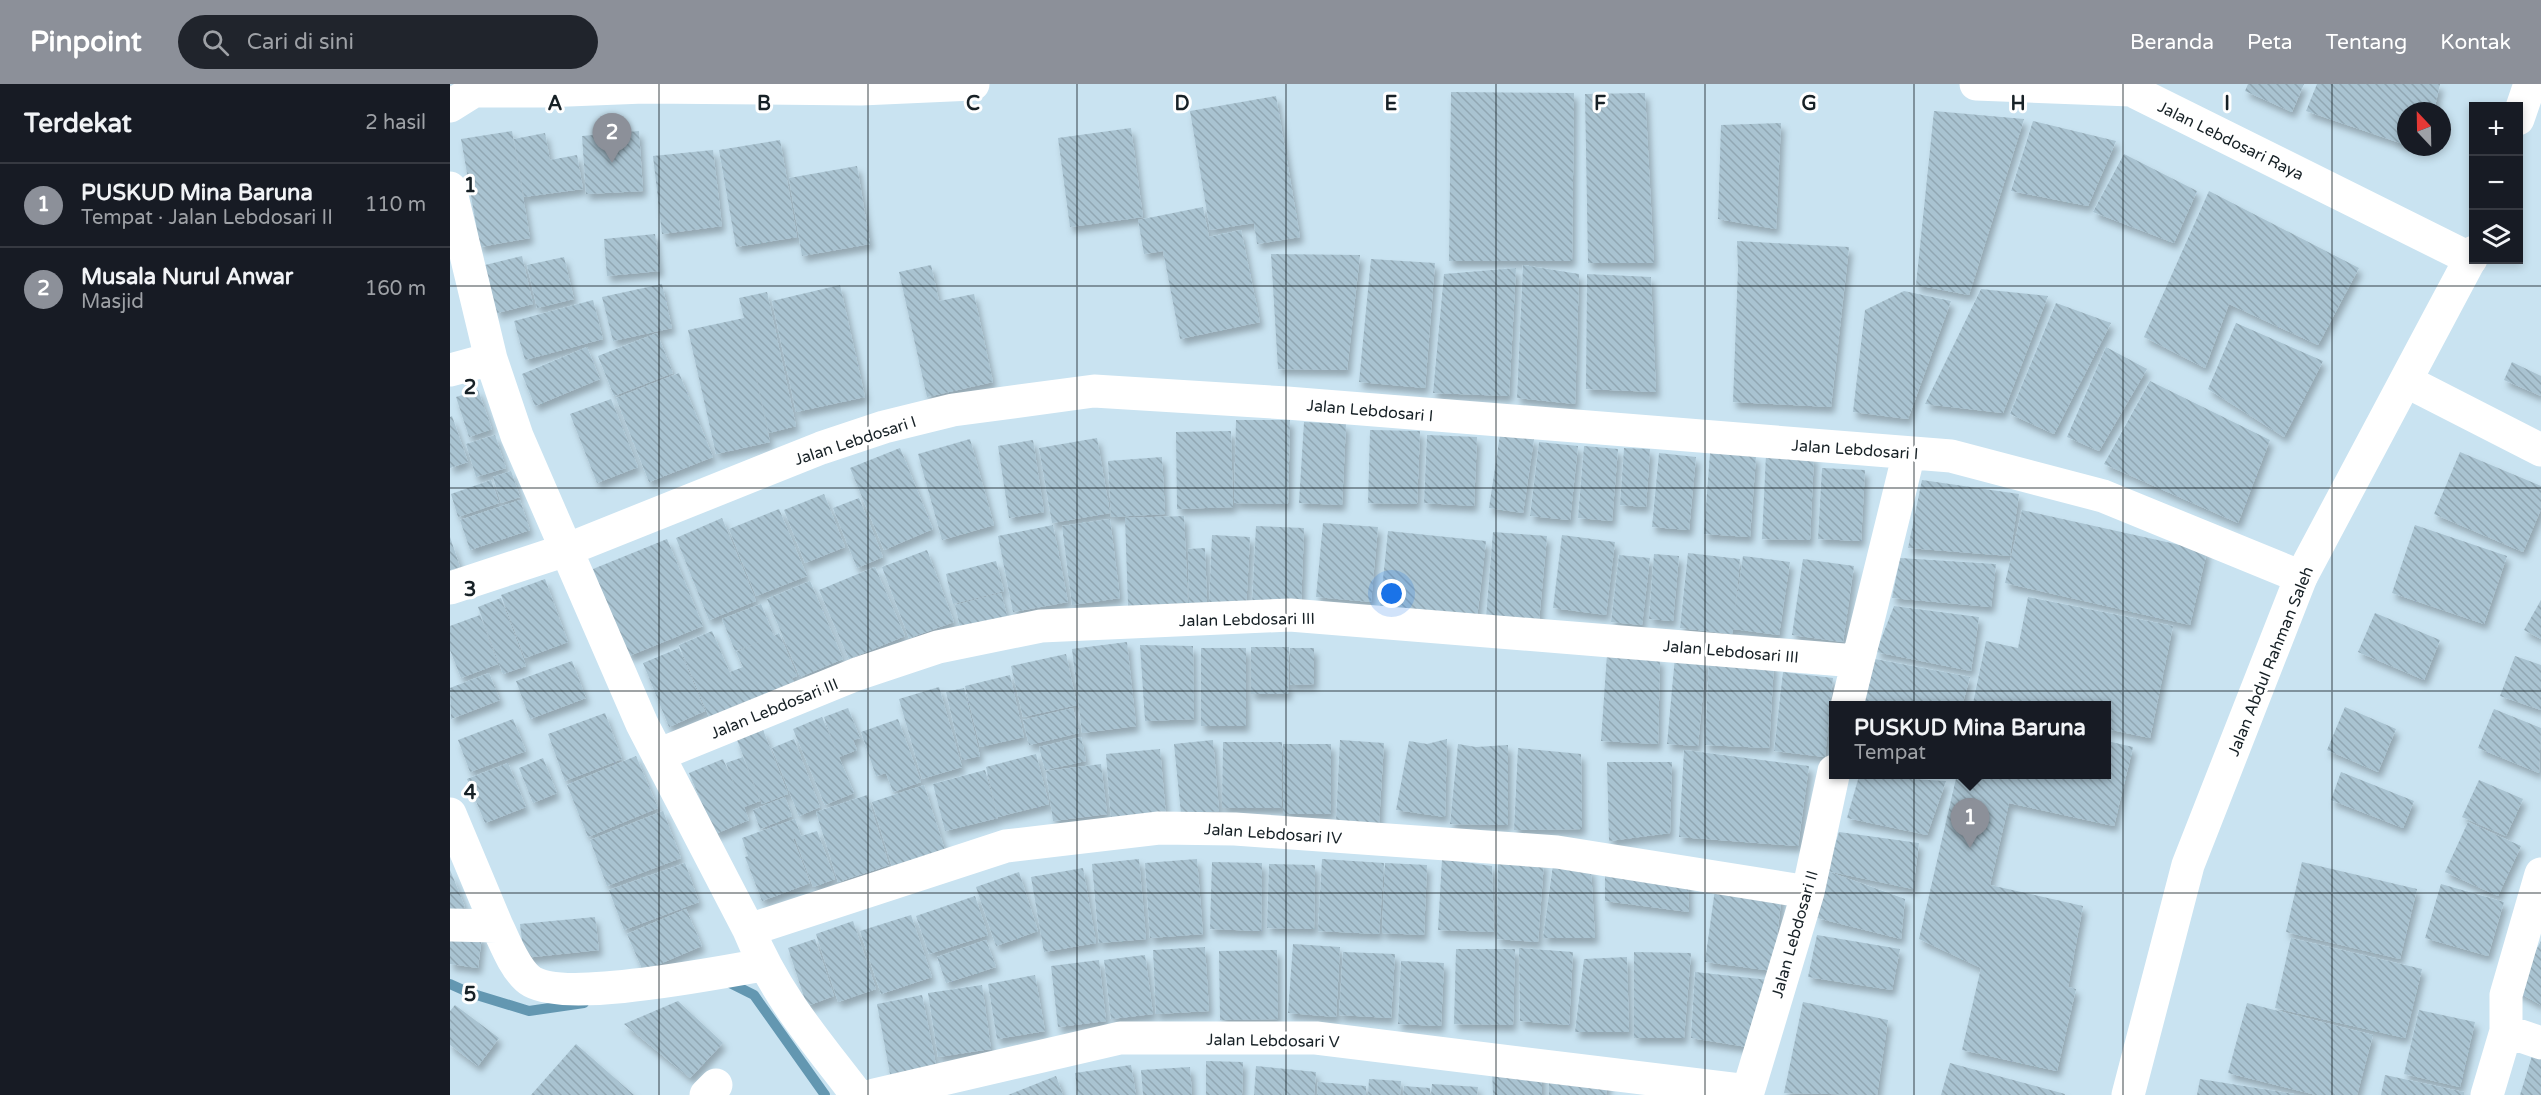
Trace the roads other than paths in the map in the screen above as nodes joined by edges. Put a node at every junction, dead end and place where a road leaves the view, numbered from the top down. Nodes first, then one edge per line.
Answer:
1 (973, 84) edge
2 (1976, 84) edge
3 (2530, 84) edge
4 (2132, 87) edge
5 (466, 94) edge
6 (2523, 104) edge
7 (450, 188) edge
8 (2469, 254) edge
9 (2469, 261) edge
10 (491, 360) junction
11 (450, 370) edge
12 (2406, 381) junction
13 (2541, 450) edge
14 (1909, 453) junction
15 (566, 550) junction
16 (2301, 577) junction
17 (450, 588) edge
18 (1856, 661) junction
19 (1848, 701) edge
20 (658, 755) junction
21 (1831, 779) edge
22 (450, 814) edge
23 (2541, 874) edge
24 (1808, 892) junction
25 (450, 925) edge
26 (497, 926) junction
27 (749, 930) junction
28 (763, 965) junction
29 (2506, 1031) junction
30 (2541, 1043) edge
31 (1747, 1093) edge
32 (857, 1095) edge
33 (874, 1095) edge
34 (2128, 1095) edge
35 (2487, 1095) edge

1 - 5 street
2 - 4 street, Jalan Lebdosari Raya
3 - 6 street
4 - 8 street, Jalan Lebdosari Raya
7 - 10 street
9 - 12 street, Jalan Abdul Rahman Saleh
10 - 11 street
10 - 15 street
12 - 13 street
12 - 16 street, Jalan Abdul Rahman Saleh
14 - 15 street, Jalan Lebdosari I
14 - 16 street, Jalan Lebdosari I
14 - 18 street
15 - 17 street, Jalan Lebdosari I
15 - 20 street
16 - 34 street, Jalan Abdul Rahman Saleh
18 - 19 street
18 - 20 street, Jalan Lebdosari III
20 - 27 street
21 - 24 street, Jalan Lebdosari II
22 - 26 street
23 - 29 street
24 - 27 street, Jalan Lebdosari IV
24 - 31 street, Jalan Lebdosari II
25 - 26 street
26 - 28 street
27 - 28 street
28 - 32 street
29 - 30 street
29 - 35 street
31 - 33 street, Jalan Lebdosari V

